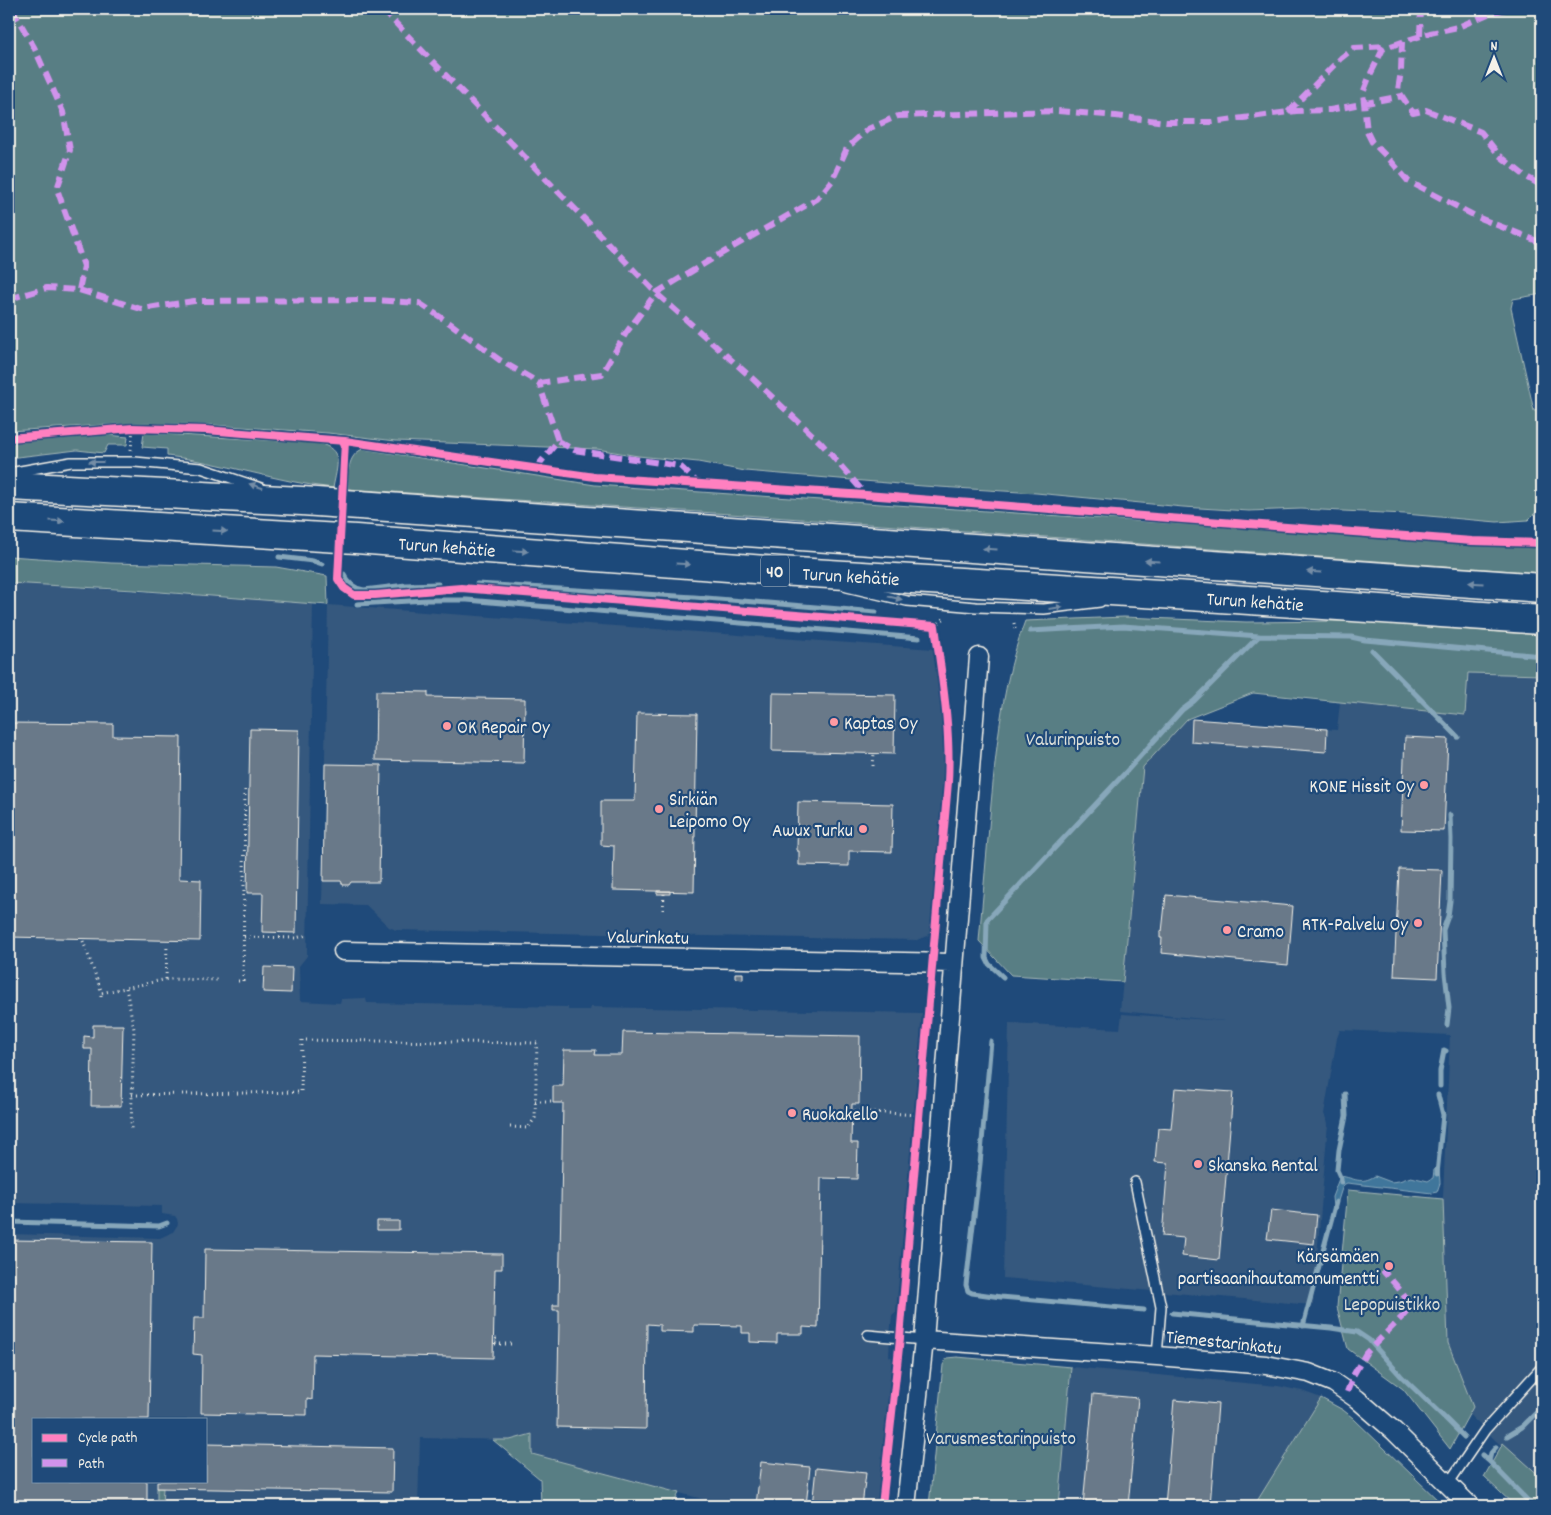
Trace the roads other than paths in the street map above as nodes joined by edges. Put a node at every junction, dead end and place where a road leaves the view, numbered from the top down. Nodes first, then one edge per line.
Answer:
1 (9, 473) edge
2 (9, 486) edge
3 (302, 502) junction
4 (9, 518) edge
5 (1542, 588) edge
6 (1508, 602) junction
7 (1542, 620) edge
8 (979, 657) dead end
9 (343, 951) dead end
10 (953, 963) junction
11 (1135, 1182) dead end
12 (868, 1336) dead end
13 (924, 1340) junction
14 (1157, 1356) junction
15 (1542, 1367) edge
16 (1448, 1484) junction
17 (906, 1506) edge
18 (1470, 1506) edge

3 -> 1 lane
2 - 3 highway, Turun kehätie / 40
6 -> 3 highway, Turun kehätie / 40
4 -> 6 highway, Turun kehätie / 40
5 - 6 highway, Turun kehätie / 40
6 - 7 highway, Turun kehätie / 40
8 - 10 street
9 - 10 street, Valurinkatu
10 - 13 street
11 - 14 lane
12 - 13 lane
13 - 14 street, Tiemestarinkatu
13 - 17 street
14 - 16 street, Tiemestarinkatu
15 - 16 lane
16 - 18 street, Tiemestarinkatu

